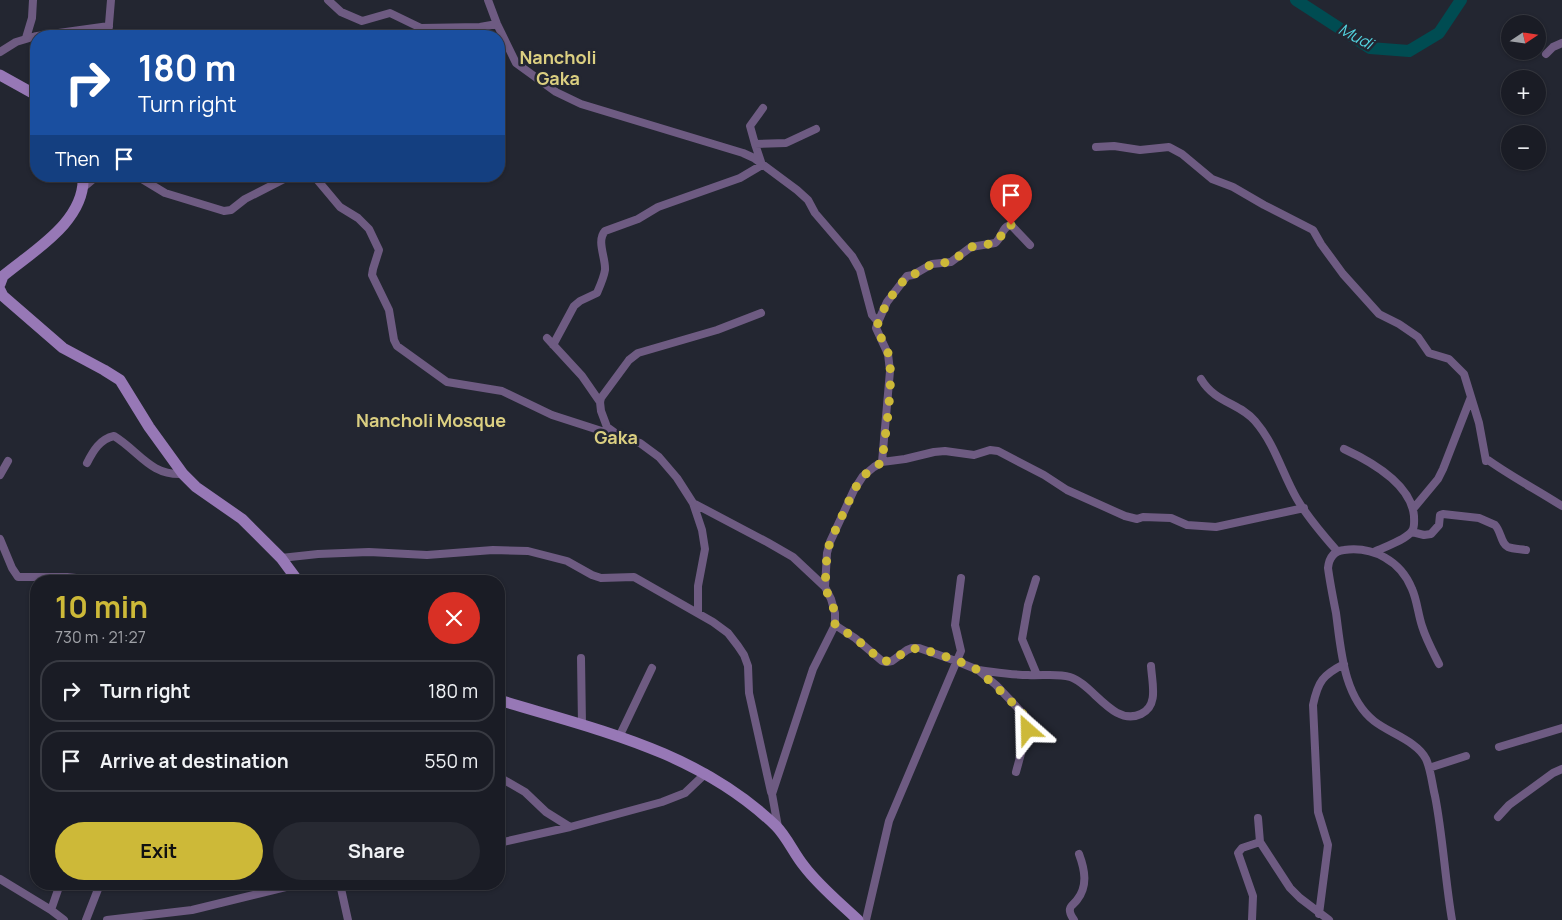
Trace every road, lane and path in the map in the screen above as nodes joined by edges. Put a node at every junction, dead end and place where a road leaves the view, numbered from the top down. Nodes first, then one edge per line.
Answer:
1 (34, 0) edge
2 (111, 0) edge
3 (328, 0) edge
4 (488, 0) edge
5 (497, 24) junction
6 (109, 26) junction
7 (80, 30) edge
8 (109, 30) edge
9 (500, 30) edge
10 (30, 37) edge
11 (26, 38) junction
12 (505, 40) edge
13 (1562, 44) edge
14 (0, 52) edge
15 (1546, 54) dead end
16 (0, 75) edge
17 (30, 92) edge
18 (763, 108) dead end
19 (816, 129) dead end
20 (755, 144) junction
21 (1096, 147) dead end
22 (762, 165) junction
23 (83, 182) edge
24 (147, 182) edge
25 (279, 182) edge
26 (319, 182) edge
27 (1030, 245) dead end
28 (0, 284) edge
29 (0, 290) edge
30 (761, 313) dead end
31 (878, 322) junction
32 (1201, 379) dead end
33 (1470, 397) junction
34 (600, 402) junction
35 (618, 435) junction
36 (1344, 449) dead end
37 (8, 461) dead end
38 (882, 462) junction
39 (87, 463) dead end
40 (183, 474) junction
41 (0, 475) edge
42 (693, 503) junction
43 (1562, 506) edge
44 (1304, 508) junction
45 (1413, 509) junction
46 (1412, 532) junction
47 (0, 539) edge
48 (1526, 550) dead end
49 (1337, 551) junction
50 (1374, 552) junction
51 (281, 558) junction
52 (294, 575) edge
53 (30, 577) edge
54 (962, 578) dead end
55 (1036, 579) dead end
56 (825, 587) junction
57 (698, 612) junction
58 (835, 625) junction
59 (582, 658) dead end
60 (956, 660) junction
61 (1344, 664) junction
62 (1439, 664) dead end
63 (1151, 666) dead end
64 (652, 668) dead end
65 (978, 670) junction
66 (1037, 675) junction
67 (505, 702) edge
68 (582, 725) junction
69 (1562, 728) edge
70 (619, 737) junction
71 (1499, 747) dead end
72 (1466, 756) dead end
73 (1429, 768) junction
74 (1562, 769) edge
75 (1016, 772) dead end
76 (706, 774) junction
77 (505, 780) edge
78 (772, 794) junction
79 (1498, 817) dead end
80 (1258, 818) dead end
81 (570, 827) junction
82 (778, 827) junction
83 (505, 842) edge
84 (1260, 842) junction
85 (1079, 854) dead end
86 (0, 879) edge
87 (58, 890) edge
88 (98, 890) edge
89 (274, 890) edge
90 (341, 890) edge
91 (51, 910) junction
92 (1319, 914) junction
93 (176, 916) edge
94 (64, 920) edge
95 (86, 920) edge
96 (107, 920) edge
97 (348, 920) edge
98 (858, 920) edge
99 (866, 920) edge
100 (1074, 920) edge
101 (1252, 920) edge
102 (1328, 920) edge
103 (1452, 920) edge

1 - 11 street
2 - 6 street
3 - 5 street
4 - 5 street
5 - 9 street
6 - 7 street
6 - 8 street
10 - 11 street
11 - 14 street
12 - 22 street
13 - 15 street
16 - 17 street
18 - 20 street
19 - 20 street
20 - 22 street
21 - 33 street
22 - 31 street
22 - 34 street
23 - 28 street
24 - 25 street
26 - 35 street
27 - 31 street
29 - 40 street
30 - 34 street
31 - 38 street
32 - 44 street
33 - 43 street
33 - 45 street
34 - 35 street
35 - 42 street
36 - 45 street
37 - 41 street
38 - 44 street
38 - 56 street
39 - 40 street
40 - 51 street
42 - 56 street
42 - 57 street
44 - 49 street
45 - 46 street
46 - 48 street
46 - 50 street
47 - 53 street
49 - 50 street
49 - 61 street
50 - 62 street
51 - 52 street
51 - 57 street
54 - 60 street
55 - 66 street
56 - 58 street
57 - 78 street
58 - 60 street
58 - 78 street
59 - 68 street
60 - 65 street
60 - 99 street
61 - 73 street
61 - 92 street
63 - 66 street
64 - 70 street
65 - 66 street
65 - 75 street
67 - 68 street
68 - 70 street
69 - 71 street
70 - 76 street
72 - 73 street
73 - 103 street
74 - 79 street
76 - 81 street
76 - 82 street
77 - 81 street
78 - 82 street
80 - 84 street
81 - 83 street
82 - 98 street
84 - 92 street
84 - 101 street
85 - 100 street
86 - 91 street
87 - 91 street
88 - 95 street
89 - 93 street
90 - 97 street
91 - 94 street
92 - 102 street
93 - 96 street

